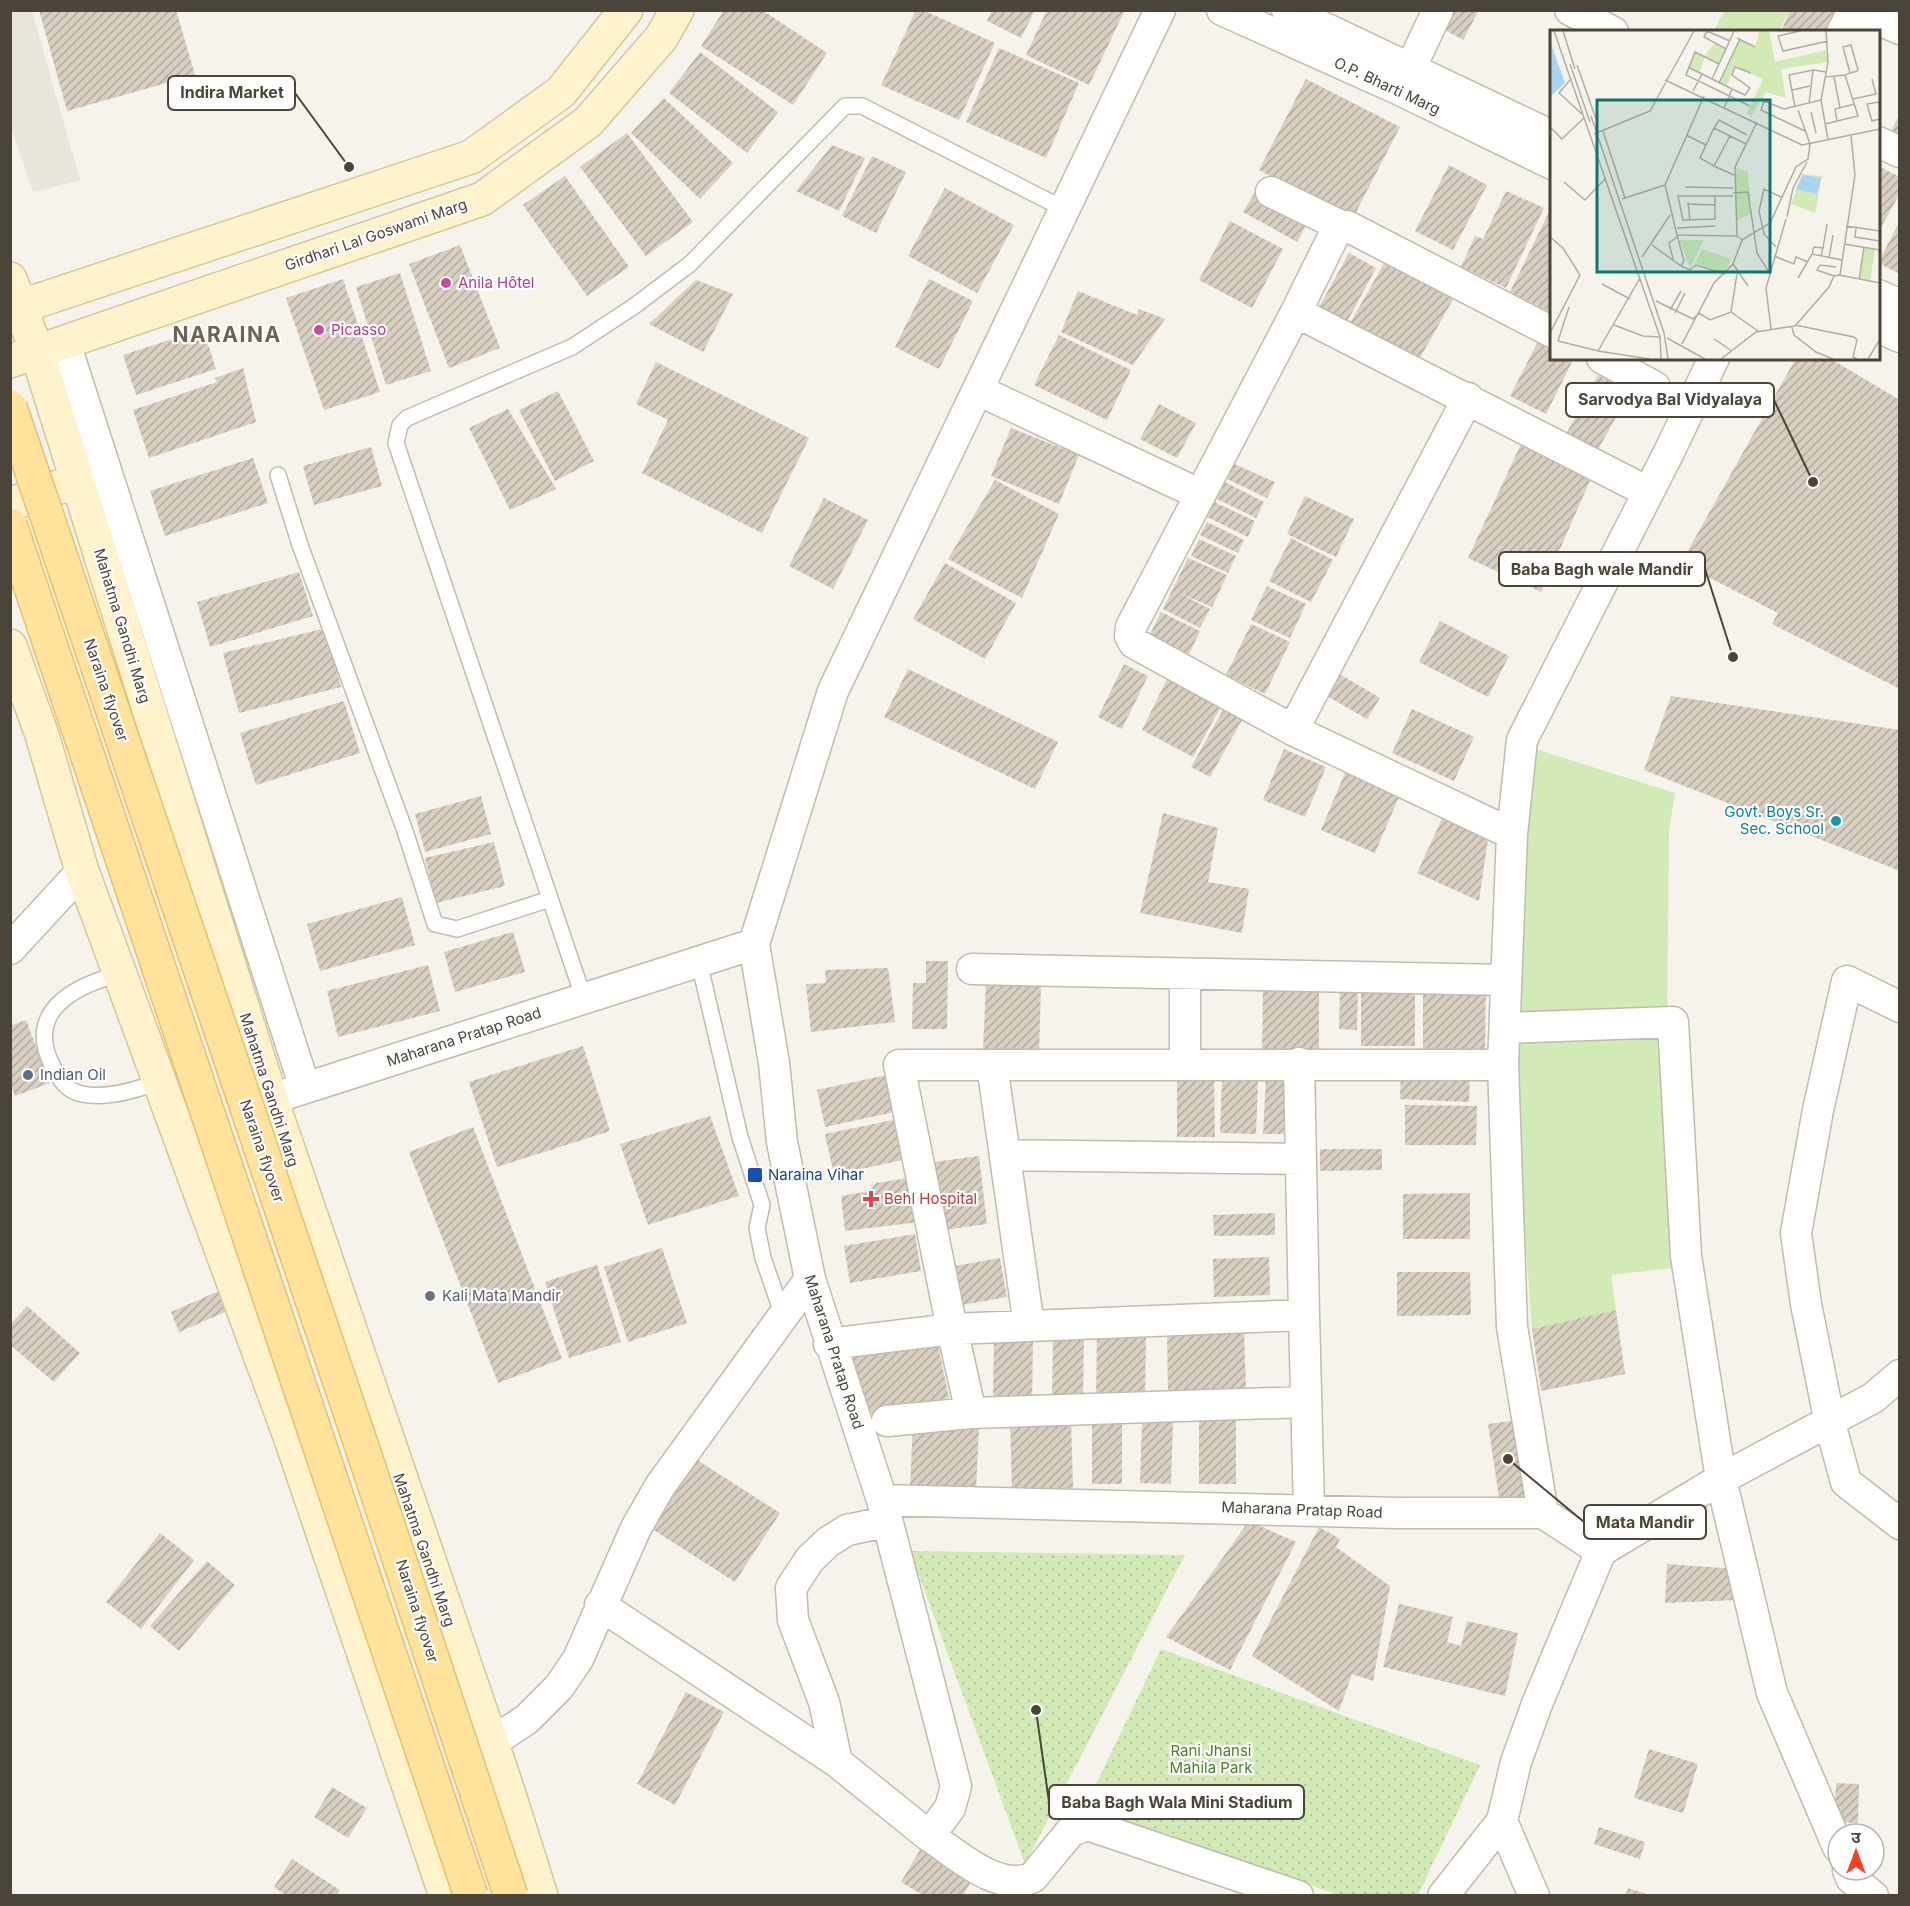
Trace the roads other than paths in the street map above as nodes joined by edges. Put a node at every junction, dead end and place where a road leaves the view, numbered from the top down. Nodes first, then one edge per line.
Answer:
1 (626, 10) edge
2 (677, 10) edge
3 (1160, 10) edge
4 (1221, 10) edge
5 (1287, 10) edge
6 (1438, 10) edge
7 (1570, 10) edge
8 (1851, 22) edge
9 (1899, 29) edge
10 (1609, 30) edge
11 (1405, 80) junction
12 (1550, 136) edge
13 (1880, 143) edge
14 (1899, 152) edge
15 (1550, 163) edge
16 (1271, 192) dead end
17 (1066, 210) junction
18 (1341, 226) junction
19 (1880, 296) edge
20 (14, 298) edge
21 (1899, 305) edge
22 (1296, 312) junction
23 (1880, 328) edge
24 (1550, 331) edge
25 (1899, 337) edge
26 (38, 352) edge
27 (1606, 360) edge
28 (1713, 360) edge
29 (1655, 387) dead end
30 (980, 392) junction
31 (1468, 398) junction
32 (10, 406) edge
33 (278, 475) dead end
34 (78, 484) junction
35 (1648, 492) junction
36 (1199, 495) junction
37 (10, 505) edge
38 (10, 525) edge
39 (10, 646) edge
40 (1293, 730) junction
41 (1512, 834) junction
42 (82, 871) junction
43 (550, 899) junction
44 (754, 944) junction
45 (10, 950) edge
46 (699, 962) junction
47 (972, 969) dead end
48 (120, 974) junction
49 (1185, 974) junction
50 (1506, 980) junction
51 (584, 999) junction
52 (1899, 1007) edge
53 (1505, 1028) junction
54 (1299, 1063) junction
55 (1185, 1064) junction
56 (992, 1065) junction
57 (1503, 1065) junction
58 (160, 1081) junction
59 (305, 1088) junction
60 (271, 1099) junction
61 (1005, 1155) junction
62 (1301, 1159) junction
63 (810, 1279) junction
64 (1304, 1315) junction
65 (783, 1316) junction
66 (1029, 1326) junction
67 (952, 1329) junction
68 (829, 1344) junction
69 (1899, 1375) edge
70 (1305, 1402) junction
71 (375, 1404) junction
72 (971, 1413) junction
73 (887, 1421) dead end
74 (1830, 1423) junction
75 (291, 1439) junction
76 (1720, 1479) junction
77 (1309, 1509) junction
78 (884, 1511) junction
79 (1543, 1513) junction
80 (1899, 1524) edge
81 (1601, 1551) junction
82 (600, 1605) junction
83 (491, 1743) junction
84 (837, 1762) junction
85 (1502, 1821) junction
86 (1827, 1822) edge
87 (929, 1836) junction
88 (1856, 1882) edge
89 (446, 1896) edge
90 (471, 1896) edge
91 (511, 1896) edge
92 (540, 1896) edge
93 (1298, 1896) edge
94 (1443, 1896) edge
95 (1534, 1896) edge
96 (1873, 1896) edge

1 - 20 main road
2 - 26 main road, Girdhari Lal Goswami Marg
3 - 17 street
4 - 11 street, O.P. Bharti Marg
5 - 11 street, O.P. Bharti Marg
6 - 11 street
7 - 10 street
8 - 9 street
11 - 12 street, O.P. Bharti Marg
11 - 15 street, O.P. Bharti Marg
13 - 14 street
16 - 18 street
17 - 30 street
17 - 43 lane
18 - 22 street
18 - 24 street
19 - 21 street
20 - 26 main road, Mahatma Gandhi Marg
22 - 31 street
22 - 36 street
23 - 25 street
26 - 34 main road, Mahatma Gandhi Marg
26 - 59 street
27 - 29 street
28 - 35 street
30 - 36 street
30 - 44 street
31 - 35 street
31 - 40 street
32 - 91 main road, Naraina flyover, bridge
33 - 43 lane
34 - 37 main road
34 - 60 main road, Mahatma Gandhi Marg
35 - 41 street
36 - 40 street
38 - 90 main road, bridge
39 - 42 main road
40 - 41 street
41 - 50 street
42 - 45 street
42 - 48 main road
43 - 51 lane
44 - 46 street, Maharana Pratap Road
44 - 63 street, Maharana Pratap Road
46 - 51 street, Maharana Pratap Road
46 - 65 lane
47 - 49 street
48 - 58 main road
48 - 58 lane
49 - 50 street
49 - 55 street
50 - 53 street
51 - 59 street, Maharana Pratap Road
52 - 74 street
53 - 57 street
53 - 76 street
54 - 55 street
54 - 57 street
54 - 62 street
55 - 56 street
56 - 61 street
56 - 67 street
57 - 79 street
58 - 75 main road
59 - 60 street, Maharana Pratap Road
60 - 71 main road, Mahatma Gandhi Marg
61 - 62 street
61 - 66 street
62 - 64 street
63 - 65 street
63 - 68 street, Maharana Pratap Road
64 - 66 street
64 - 70 street
65 - 82 street
66 - 67 street
67 - 68 street
67 - 72 street
68 - 78 street, Maharana Pratap Road
69 - 74 street
70 - 72 street
70 - 77 street
71 - 75 main road
71 - 83 main road, Mahatma Gandhi Marg
72 - 73 street
74 - 76 street
74 - 80 street
75 - 89 main road
76 - 81 street
76 - 86 street
77 - 78 street, Maharana Pratap Road
77 - 79 street, Maharana Pratap Road
78 - 84 street
78 - 87 street
79 - 81 street
81 - 85 street
82 - 83 street
82 - 84 street
83 - 92 main road, Mahatma Gandhi Marg
84 - 87 street
85 - 94 street
85 - 95 street
87 - 93 street
88 - 96 street

